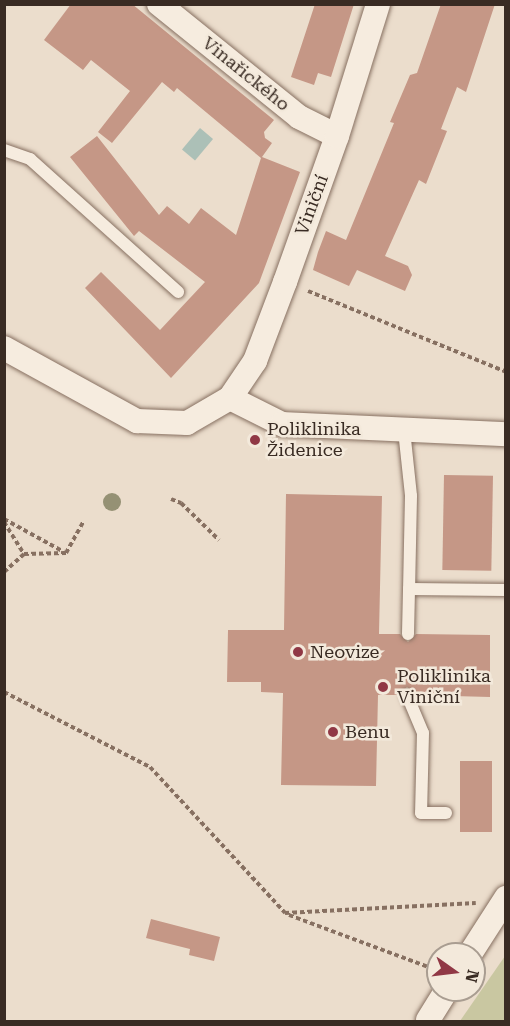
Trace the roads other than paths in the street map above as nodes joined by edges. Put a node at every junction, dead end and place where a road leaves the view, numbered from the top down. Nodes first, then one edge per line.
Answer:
1 (159, 4) edge
2 (378, 4) edge
3 (337, 136) junction
4 (4, 150) edge
5 (178, 292) dead end
6 (4, 348) edge
7 (230, 398) junction
8 (404, 430) junction
9 (506, 434) edge
10 (409, 589) junction
11 (506, 590) edge
12 (408, 634) dead end
13 (407, 695) dead end
14 (446, 813) dead end
15 (504, 899) edge
16 (477, 942) edge
17 (439, 1002) edge
18 (428, 1020) dead end

1 - 3 street, Vinařického
2 - 3 street, Viniční
3 - 7 street, Viniční
4 - 5 lane
6 - 7 street, Viniční
7 - 8 street
8 - 9 street
8 - 10 lane
10 - 11 lane
10 - 12 lane
13 - 14 lane
15 - 16 street
17 - 18 street

